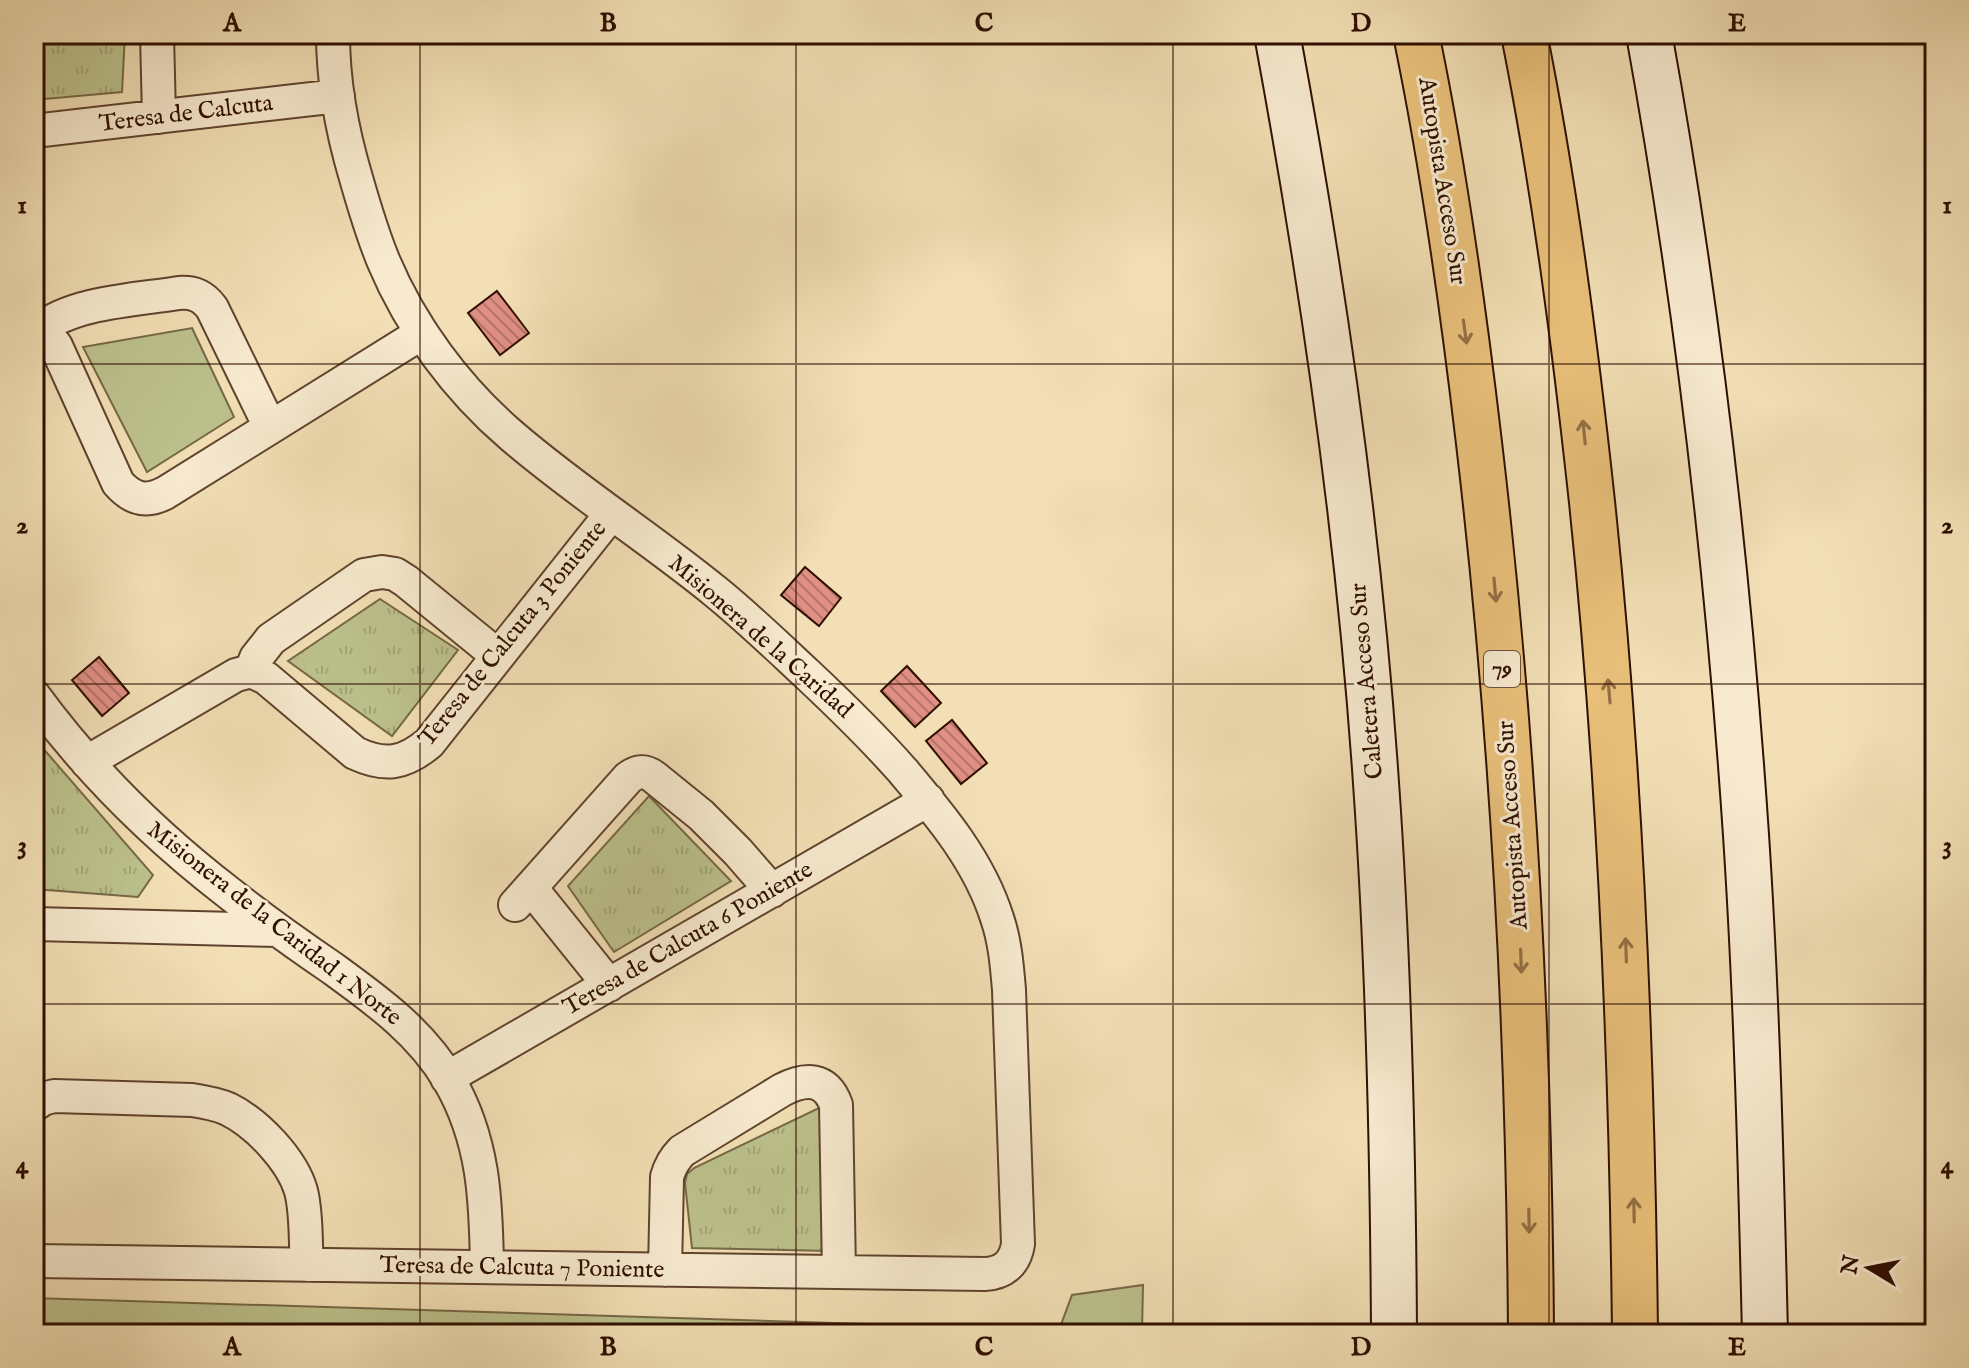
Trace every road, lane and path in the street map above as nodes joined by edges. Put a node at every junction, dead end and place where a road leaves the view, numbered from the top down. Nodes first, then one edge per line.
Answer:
1 (157, 34) edge
2 (333, 34) edge
3 (1277, 34) edge
4 (1416, 34) edge
5 (1524, 34) edge
6 (1649, 34) edge
7 (338, 96) junction
8 (159, 117) junction
9 (34, 131) edge
10 (37, 328) edge
11 (422, 333) junction
12 (270, 427) junction
13 (611, 514) junction
14 (498, 656) junction
15 (251, 671) junction
16 (34, 696) edge
17 (87, 762) junction
18 (928, 800) junction
19 (772, 891) junction
20 (34, 924) edge
21 (278, 930) junction
22 (609, 985) junction
23 (447, 1078) junction
24 (34, 1105) edge
25 (34, 1261) edge
26 (307, 1265) junction
27 (1008, 1266) joint
28 (487, 1267) junction
29 (665, 1270) junction
30 (839, 1272) junction
31 (1394, 1334) edge
32 (1531, 1334) edge
33 (1635, 1334) edge
34 (1765, 1334) edge

1 - 8 street
2 - 7 street, Misionera de la Caridad
3 - 31 main road, Caletera Acceso Sur
4 -> 32 highway, Autopista Acceso Sur / 79
33 -> 5 highway
6 - 34 main road
7 - 8 street, Teresa de Calcuta
7 - 11 street, Misionera de la Caridad
8 - 9 street, Teresa de Calcuta
10 - 12 street
10 - 12 street
11 - 12 street
11 - 13 street, Misionera de la Caridad
13 - 14 street, Teresa de Calcuta 3 Poniente
13 - 18 street, Misionera de la Caridad
14 - 15 street
14 - 15 street, Teresa de Calcuta 3 Poniente
15 - 17 street
16 - 17 street, Misionera de la Caridad 1 Norte
17 - 21 street, Misionera de la Caridad 1 Norte
18 - 19 street, Teresa de Calcuta 6 Poniente
18 - 27 street, Misionera de la Caridad
19 - 22 street, Teresa de Calcuta 6 Poniente
19 - 22 street
20 - 21 street
21 - 23 street, Misionera de la Caridad 1 Norte
22 - 23 street, Teresa de Calcuta 6 Poniente
23 - 28 street, Misionera de la Caridad 1 Norte
24 - 26 street
25 - 26 street, Teresa de Calcuta 7 Poniente
26 - 28 street, Teresa de Calcuta 7 Poniente
27 - 30 street, Teresa de Calcuta 7 Poniente
28 - 29 street, Teresa de Calcuta 7 Poniente
29 - 30 street, Teresa de Calcuta 7 Poniente
29 - 30 street

